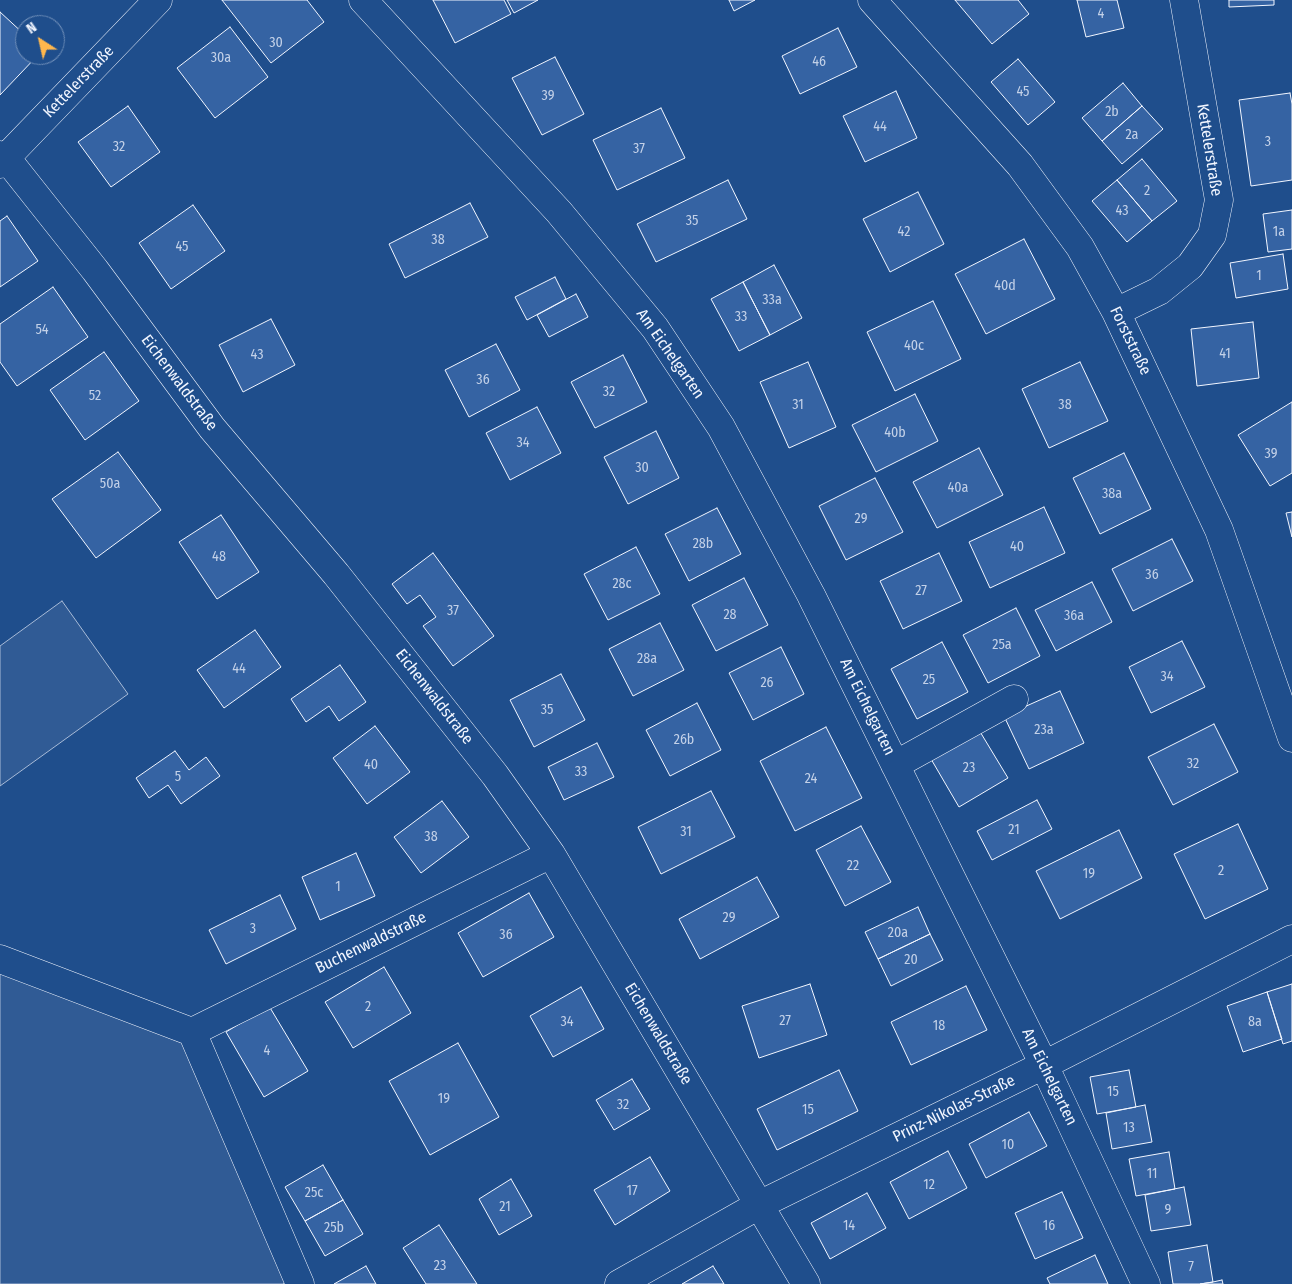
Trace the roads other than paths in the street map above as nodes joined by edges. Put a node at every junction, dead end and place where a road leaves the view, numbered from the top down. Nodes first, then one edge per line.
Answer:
1 (158, 0) edge
2 (363, 0) edge
3 (872, 0) edge
4 (1184, 0) edge
5 (2, 159) edge
6 (1116, 312) junction
7 (1014, 699) dead end
8 (1292, 738) edge
9 (895, 765) junction
10 (551, 854) junction
11 (1292, 939) edge
12 (0, 959) edge
13 (192, 1032) junction
14 (1044, 1065) junction
15 (759, 1205) junction
16 (300, 1284) edge
17 (619, 1284) edge
18 (806, 1284) edge
19 (1146, 1284) edge

1 - 5 street, Kettelerstraße
2 - 9 street, Am Eichelgarten
3 - 6 street, Forststraße
4 - 6 street, Kettelerstraße
5 - 10 street, Eichenwaldstraße
6 - 8 street, Forststraße
7 - 9 street, Am Eichelgarten
9 - 14 street, Am Eichelgarten
10 - 13 street, Buchenwaldstraße
10 - 15 street, Eichenwaldstraße
11 - 14 street, Prinz-Nikolas-Straße
12 - 13 street
13 - 16 street
14 - 15 street, Prinz-Nikolas-Straße
14 - 19 street, Am Eichelgarten
15 - 17 street, Prinz-Nikolas-Straße
15 - 18 street, Eichenwaldstraße

